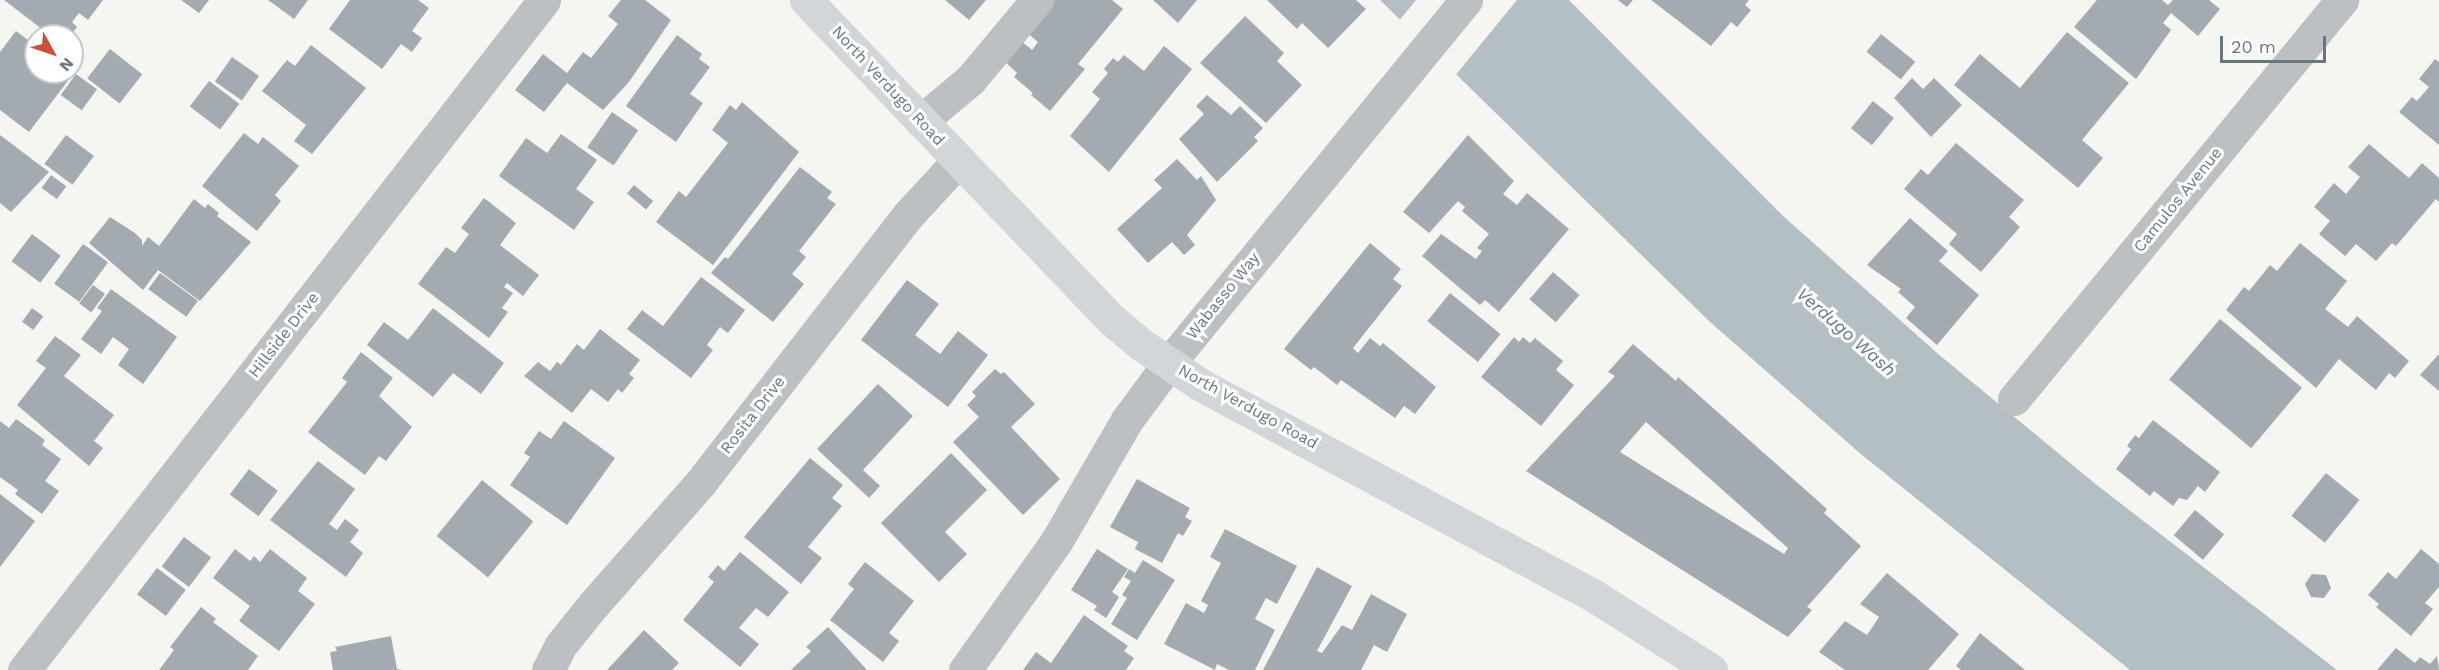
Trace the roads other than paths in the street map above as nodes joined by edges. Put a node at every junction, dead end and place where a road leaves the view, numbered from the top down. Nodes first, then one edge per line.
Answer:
1 (544, 0) edge
2 (806, 0) edge
3 (1036, 0) edge
4 (1466, 0) edge
5 (2342, 0) edge
6 (921, 121) junction
7 (958, 160) junction
8 (1169, 363) junction
9 (2014, 399) dead end
10 (24, 670) edge
11 (548, 670) edge
12 (965, 670) edge
13 (1711, 670) edge

1 - 10 street, Hillside Drive
2 - 6 main road, North Verdugo Road
3 - 6 street
4 - 8 street, Wabasso Way
5 - 9 street, Camulos Avenue
6 - 7 main road, North Verdugo Road
7 - 8 main road, North Verdugo Road
7 - 11 street, Rosita Drive
8 - 12 street, Wabasso Way
8 - 13 main road, North Verdugo Road

